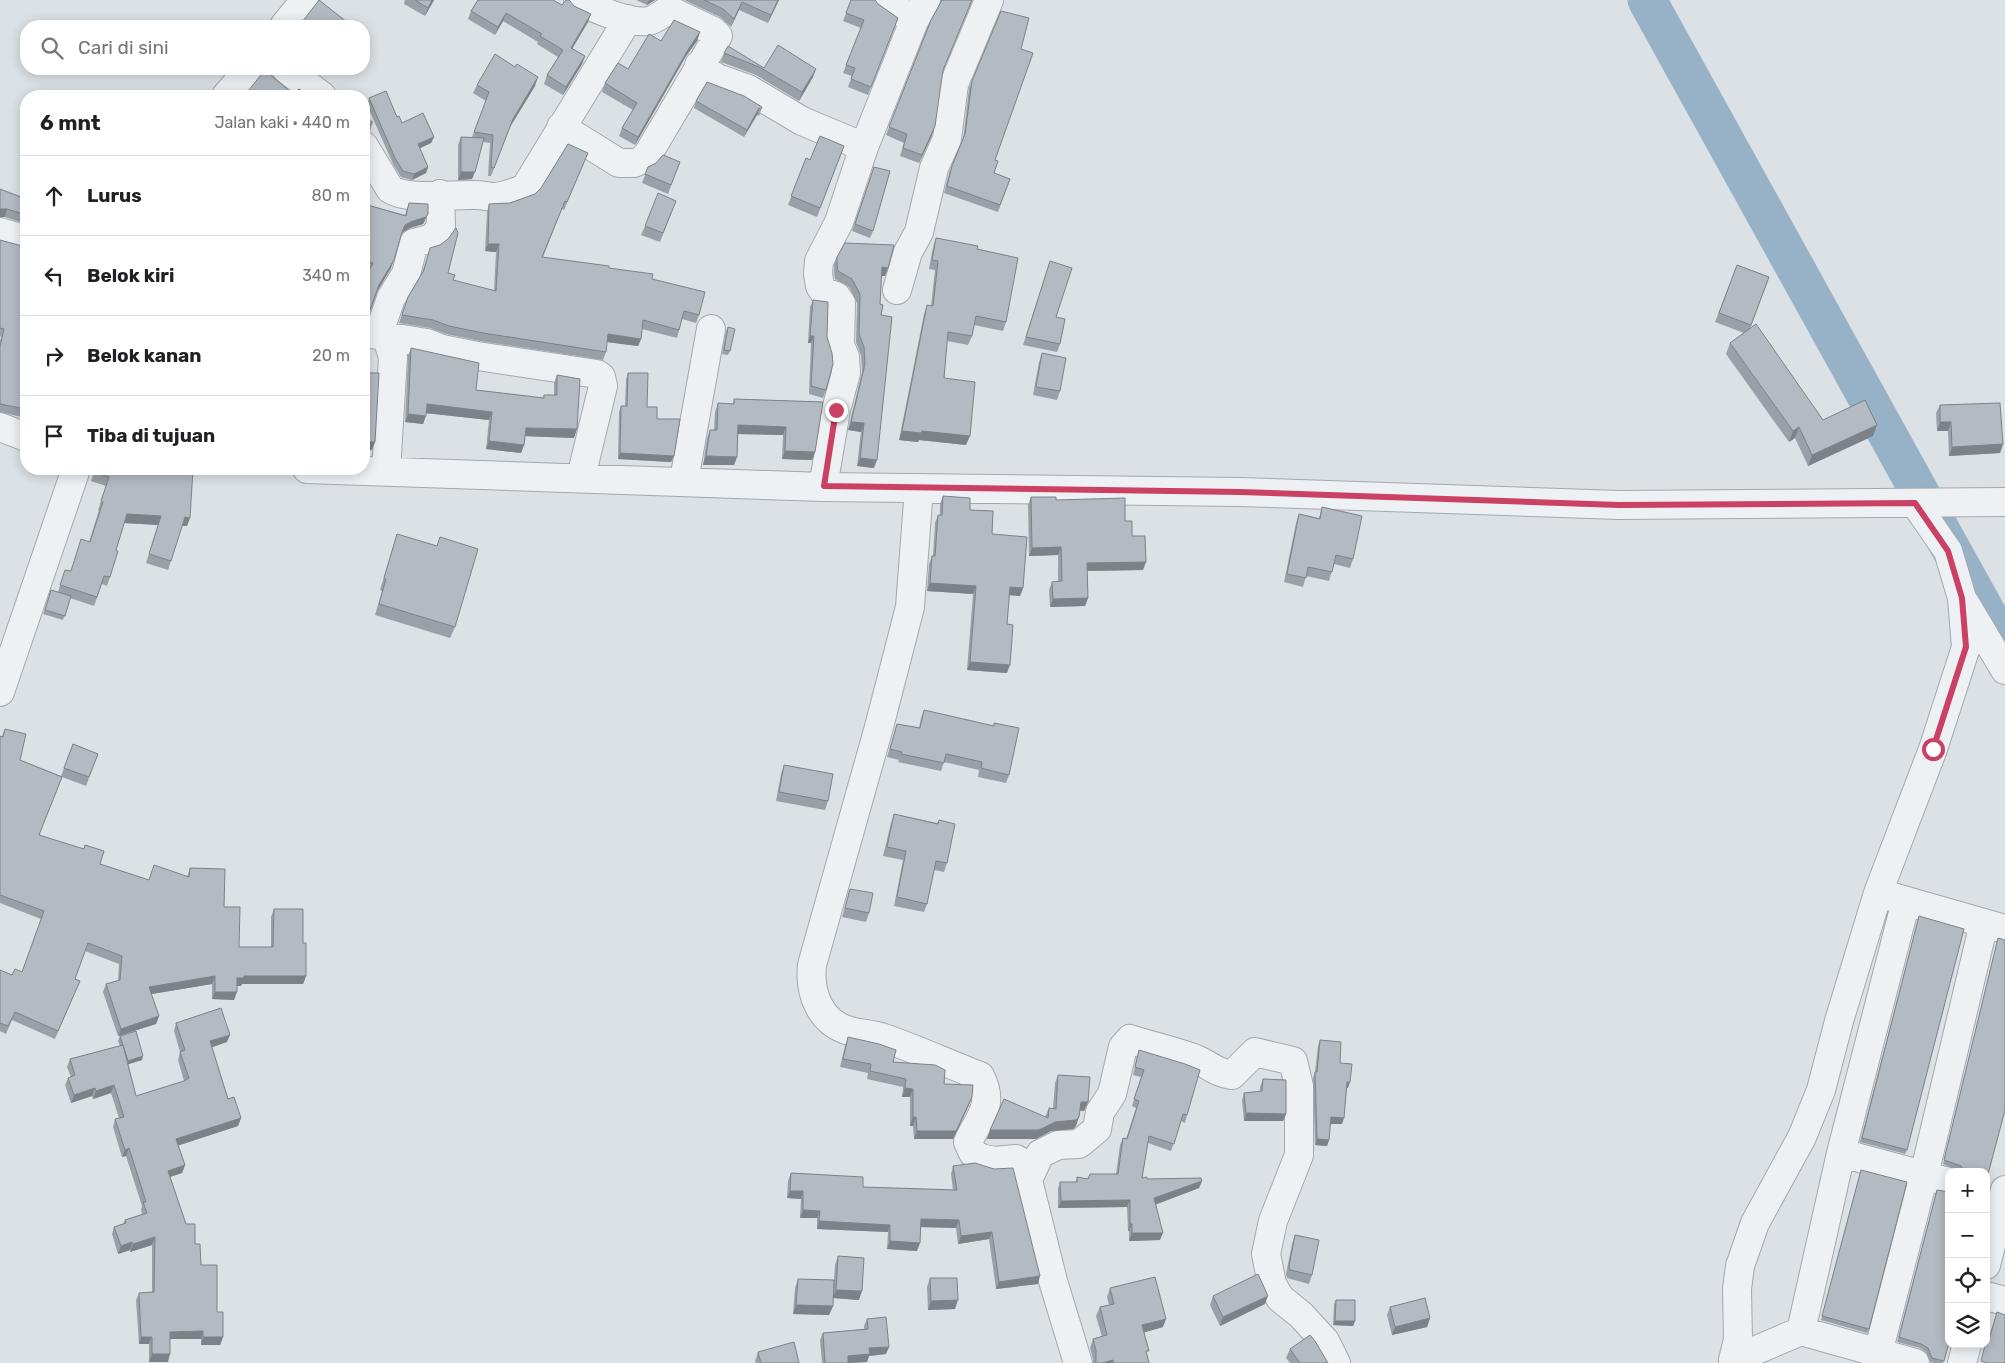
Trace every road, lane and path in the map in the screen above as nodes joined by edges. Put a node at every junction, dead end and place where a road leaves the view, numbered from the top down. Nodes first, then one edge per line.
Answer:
1 (305, 0) edge
2 (578, 0) edge
3 (884, 0) edge
4 (989, 0) edge
5 (671, 5) edge
6 (920, 11) edge
7 (628, 19) junction
8 (289, 20) edge
9 (699, 65) junction
10 (244, 75) edge
11 (294, 75) edge
12 (231, 90) edge
13 (314, 90) edge
14 (561, 127) junction
15 (864, 147) junction
16 (370, 156) edge
17 (440, 194) junction
18 (0, 232) edge
19 (20, 238) edge
20 (897, 290) dead end
21 (711, 330) dead end
22 (375, 335) edge
23 (0, 427) edge
24 (20, 435) edge
25 (370, 471) edge
26 (386, 471) junction
27 (74, 475) edge
28 (581, 477) junction
29 (684, 480) junction
30 (824, 486) junction
31 (919, 488) junction
32 (1995, 502) edge
33 (1917, 503) junction
34 (1962, 598) junction
35 (2005, 670) edge
36 (0, 692) edge
37 (1878, 893) junction
38 (1906, 901) junction
39 (1995, 926) edge
40 (1841, 1153) junction
41 (1936, 1179) edge
42 (1028, 1180) junction
43 (2000, 1202) edge
44 (1988, 1258) edge
45 (1990, 1297) edge
46 (2005, 1301) edge
47 (1801, 1331) junction
48 (1966, 1348) edge
49 (1878, 1354) junction
50 (1734, 1361) edge
51 (1078, 1363) edge
52 (1336, 1363) edge
53 (1915, 1363) edge
54 (1962, 1363) edge

1 - 8 street
2 - 7 street
3 - 6 street
4 - 20 street
5 - 7 street
5 - 9 street
6 - 15 street
7 - 14 street
9 - 14 street
9 - 15 street
10 - 12 street
11 - 13 street
14 - 17 street
15 - 30 street
16 - 17 street
17 - 22 street
18 - 19 street
21 - 29 street
22 - 26 street
22 - 28 street
23 - 24 street
25 - 26 street
26 - 28 street
27 - 36 street
28 - 29 street
29 - 30 street
30 - 31 street
31 - 33 street
31 - 42 street
32 - 33 street
33 - 34 street
34 - 35 street
34 - 37 street
37 - 38 street
37 - 50 street
38 - 39 street
38 - 40 street
39 - 41 street
40 - 41 street
40 - 47 street
41 - 49 street
42 - 51 street
42 - 52 street
43 - 44 street
45 - 46 street
47 - 49 street
47 - 50 street
48 - 54 street
49 - 53 street

